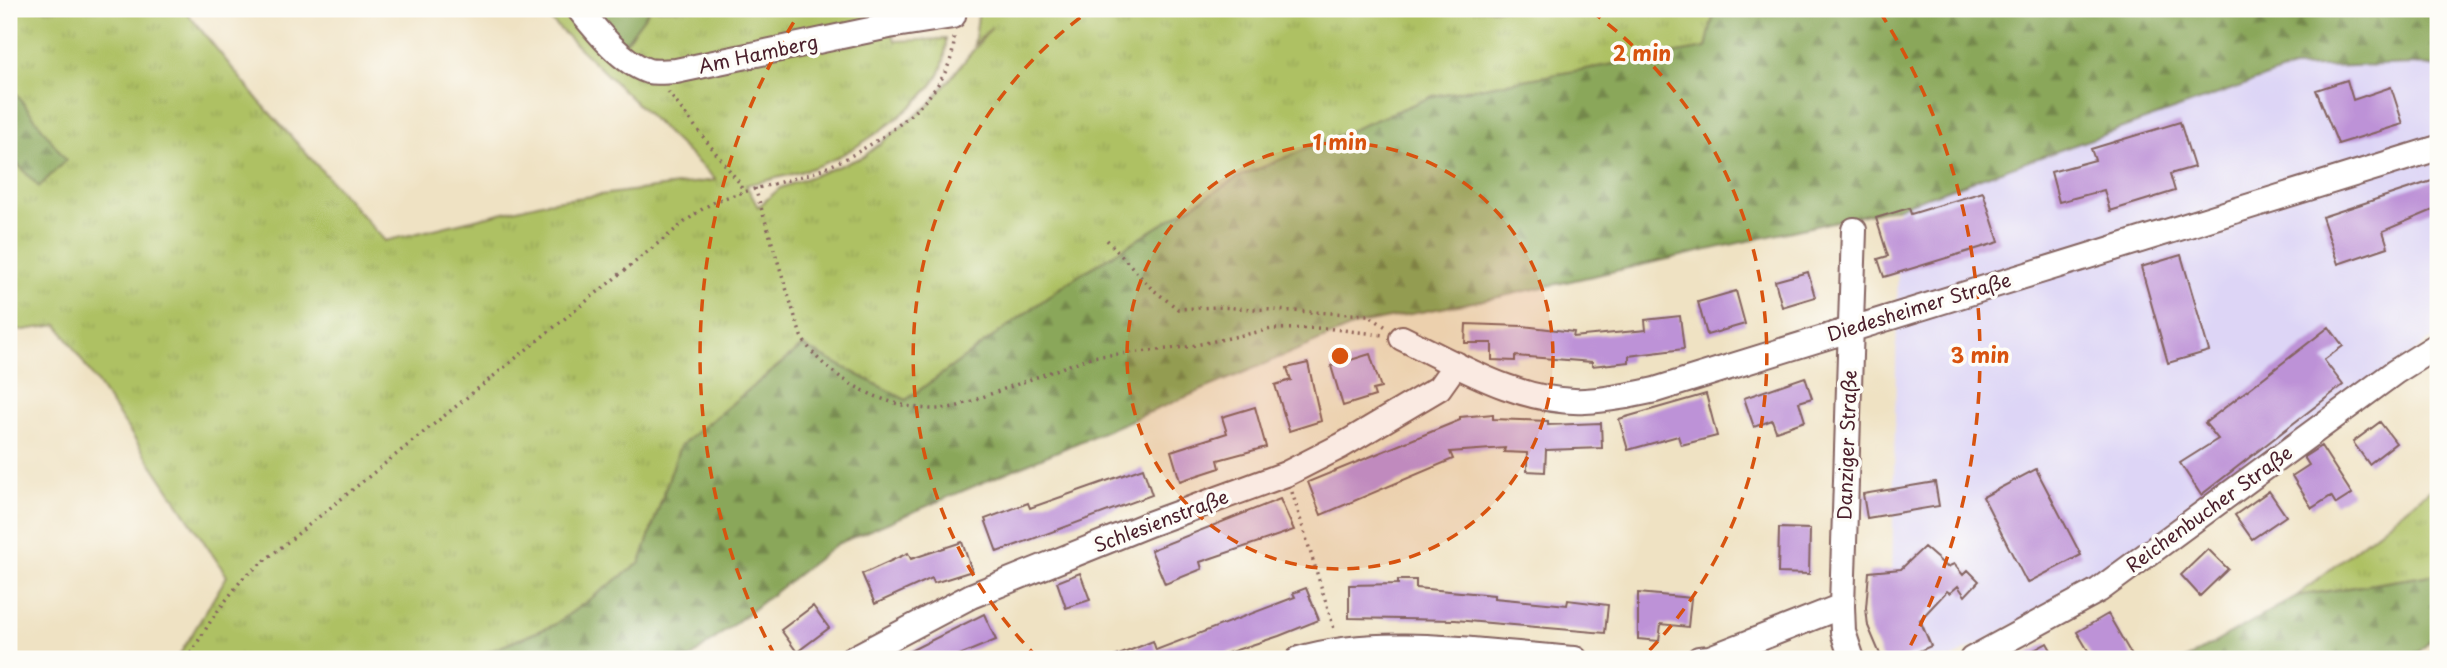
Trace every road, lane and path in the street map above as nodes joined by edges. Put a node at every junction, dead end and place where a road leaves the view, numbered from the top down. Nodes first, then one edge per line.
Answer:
1 (579, 9) edge
2 (953, 12) edge
3 (659, 72) junction
4 (2438, 148) edge
5 (755, 188) junction
6 (741, 194) junction
7 (1854, 230) dead end
8 (1107, 240) dead end
9 (1850, 327) junction
10 (1402, 338) junction
11 (2438, 345) edge
12 (1456, 364) junction
13 (1286, 474) junction
14 (1842, 606) junction
15 (1341, 650) junction
16 (187, 659) edge
17 (852, 659) edge
18 (1299, 659) edge
19 (1575, 659) edge
20 (1699, 659) edge
21 (1852, 659) edge
22 (1972, 659) edge

1 - 3 street
2 - 3 street, Am Hamberg
2 - 5 path
3 - 6 path
4 - 9 street, Diedesheimer Straße
5 - 6 path
5 - 10 path
6 - 16 path
7 - 9 street, Danziger Straße
8 - 10 path
9 - 12 street, Diedesheimer Straße
9 - 14 street, Danziger Straße
10 - 12 street, Diedesheimer Straße
11 - 22 street, Reichenbucher Straße
12 - 13 street, Schlesienstraße
13 - 15 path
13 - 17 street, Schlesienstraße
14 - 20 street
14 - 21 street, Danziger Straße
15 - 18 street
15 - 19 street

